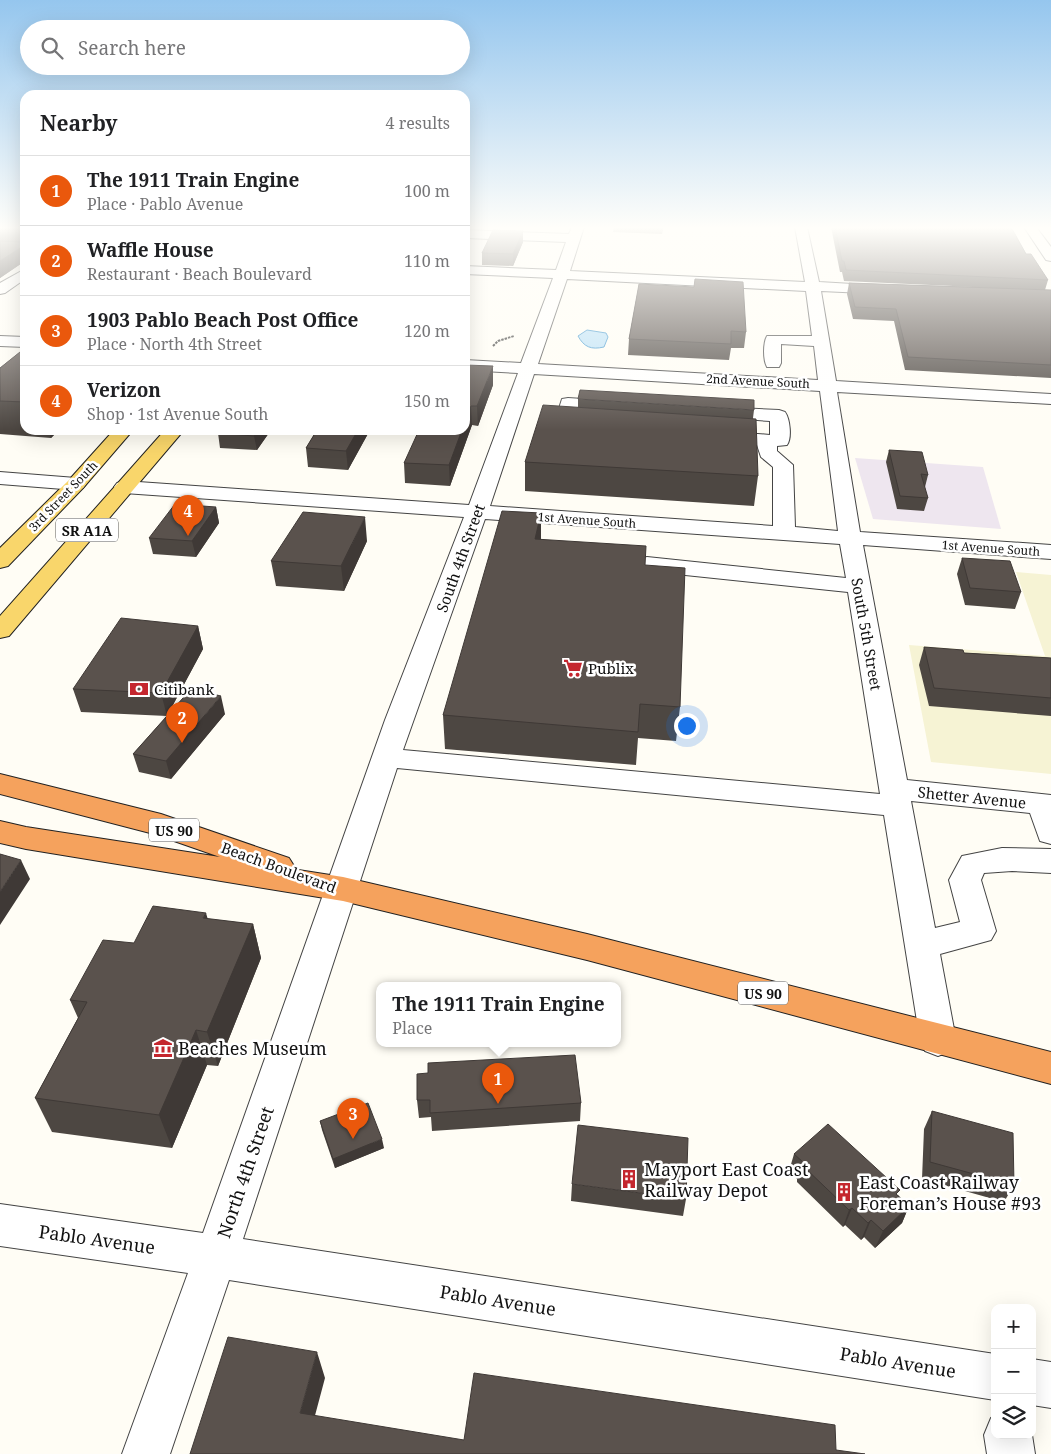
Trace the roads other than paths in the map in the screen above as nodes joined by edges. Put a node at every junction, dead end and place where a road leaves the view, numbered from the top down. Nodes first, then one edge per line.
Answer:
1 (552, 295) edge
2 (815, 295) edge
3 (0, 340) edge
4 (20, 342) edge
5 (821, 342) junction
6 (773, 363) dead end
7 (473, 365) edge
8 (528, 368) junction
9 (828, 385) junction
10 (1051, 399) edge
11 (635, 407) edge
12 (702, 411) edge
13 (591, 429) edge
14 (120, 435) edge
15 (171, 435) edge
16 (698, 436) edge
17 (766, 440) junction
18 (0, 478) edge
19 (76, 484) junction
20 (124, 487) junction
21 (477, 512) junction
22 (784, 533) junction
23 (850, 537) junction
24 (683, 547) junction
25 (1051, 552) edge
26 (0, 561) edge
27 (647, 564) edge
28 (859, 586) junction
29 (0, 631) edge
30 (386, 758) junction
31 (0, 784) edge
32 (896, 798) junction
33 (1046, 805) edge
34 (0, 832) edge
35 (1051, 833) edge
36 (1051, 861) edge
37 (343, 889) junction
38 (922, 945) junction
39 (938, 1040) junction
40 (1051, 1068) edge
41 (0, 1225) edge
42 (216, 1256) junction
43 (991, 1376) edge
44 (1036, 1383) edge
45 (1051, 1385) edge
46 (1009, 1439) edge
47 (146, 1454) edge
48 (1011, 1454) edge

1 - 8 street, South 4th Street
2 - 5 street, South 5th Street
3 - 4 street
5 - 6 street
5 - 9 street, South 5th Street
7 - 8 street, 2nd Avenue South
8 - 9 street, 2nd Avenue South
8 - 21 street, South 4th Street
9 - 10 street, 2nd Avenue South
9 - 23 street, South 5th Street
11 - 13 street
12 - 17 street
14 - 19 main road, 3rd Street South / SR A1A
15 - 20 main road, SR A1A
16 - 17 street
17 - 22 street
18 - 19 street
19 - 26 main road, 3rd Street South / SR A1A
20 - 21 street, 1st Avenue South
20 - 29 main road, SR A1A
21 - 24 street, 1st Avenue South
21 - 30 street, South 4th Street
22 - 23 street, 1st Avenue South
22 - 24 street, 1st Avenue South
23 - 25 street, 1st Avenue South
23 - 28 street, South 5th Street
24 - 27 street
24 - 28 street
28 - 32 street, South 5th Street
30 - 32 street, Shetter Avenue
30 - 37 street, South 4th Street
31 - 37 highway, Beach Boulevard / US 90
32 - 33 street, Shetter Avenue
32 - 38 street, South 5th Street
33 - 35 street
34 - 37 highway, Beach Boulevard / US 90
36 - 38 street
37 - 39 highway, US 90
37 - 42 street, North 4th Street
38 - 39 street, South 5th Street
39 - 40 highway, US 90
41 - 42 street, Pablo Avenue
42 - 43 street, Pablo Avenue
42 - 47 street, North 4th Street
44 - 45 street
46 - 48 street

